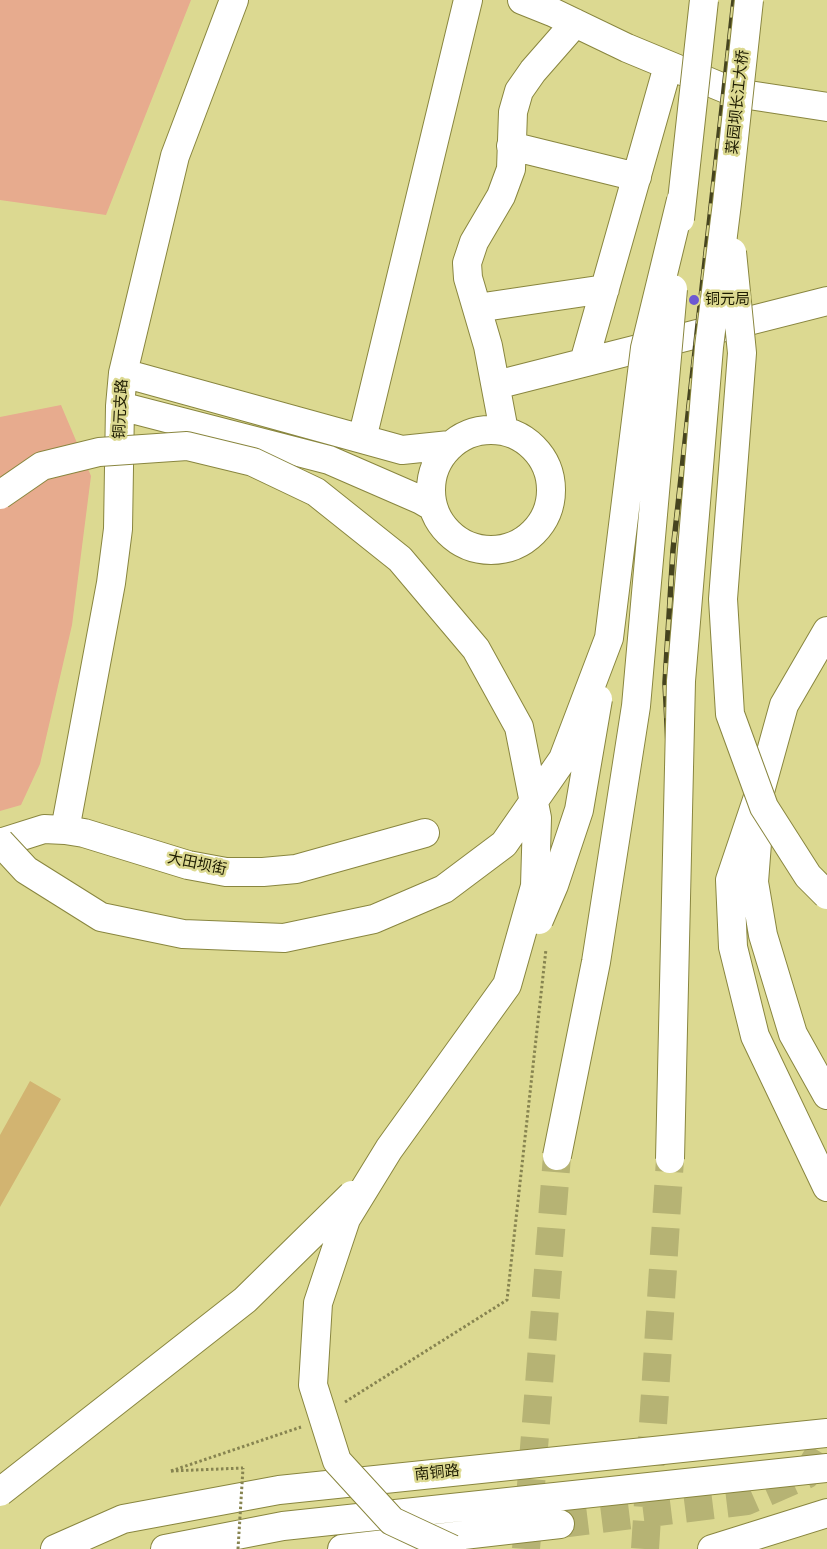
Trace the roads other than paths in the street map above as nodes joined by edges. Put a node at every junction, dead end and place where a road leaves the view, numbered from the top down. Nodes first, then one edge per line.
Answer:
1 (234, 0) edge
2 (468, 0) edge
3 (522, 0) edge
4 (704, 0) edge
5 (749, 0) edge
6 (575, 23) junction
7 (668, 66) junction
8 (827, 107) edge
9 (511, 146) junction
10 (637, 177) junction
11 (681, 200) junction
12 (728, 203) junction
13 (605, 289) junction
14 (827, 301) edge
15 (477, 308) junction
16 (584, 362) junction
17 (123, 373) junction
18 (496, 384) junction
19 (120, 406) junction
20 (504, 431) junction
21 (362, 439) junction
22 (450, 445) junction
23 (0, 494) edge
24 (433, 507) junction
25 (827, 631) edge
26 (609, 638) junction
27 (761, 788) junction
28 (65, 830) junction
29 (425, 832) dead end
30 (0, 843) edge
31 (827, 895) edge
32 (827, 1094) edge
33 (557, 1156) tunnel mouth
34 (670, 1159) tunnel mouth
35 (827, 1186) edge
36 (827, 1433) edge
37 (827, 1468) edge
38 (0, 1492) edge
39 (827, 1513) edge
40 (560, 1524) tunnel mouth
41 (56, 1549) edge
42 (165, 1549) edge
43 (342, 1549) edge
44 (452, 1549) edge
45 (712, 1549) edge

1 - 17 main road, 铜元支路
2 - 21 main road
3 - 6 main road
4 - 11 main road, bridge
5 - 12 main road, 菜园坝长江大桥, bridge
6 - 7 main road
6 - 9 main road
7 - 8 main road
7 - 10 main road
9 - 10 main road
9 - 15 main road
10 - 13 main road
11 - 26 main road, bridge
11 - 33 main road, bridge
12 - 31 main road, bridge
12 - 34 main road, bridge
13 - 15 main road
13 - 16 main road
14 - 16 main road
15 - 18 main road
16 - 18 main road
17 - 19 main road, 铜元支路
17 - 21 main road
18 - 20 main road
19 - 24 main road
19 - 28 main road, 铜元支路
20 - 22 main road
20 - 24 main road
21 - 22 main road
22 - 24 main road
23 - 44 main road, bridge
25 - 27 main road
26 - 30 main road, bridge
26 - 38 main road, bridge
27 - 32 main road, bridge
27 - 35 main road
28 - 29 main road, 大田坝街
28 - 30 main road, 大田坝街
36 - 41 main road, 南铜路
37 - 42 main road
39 - 45 main road
40 - 43 main road

